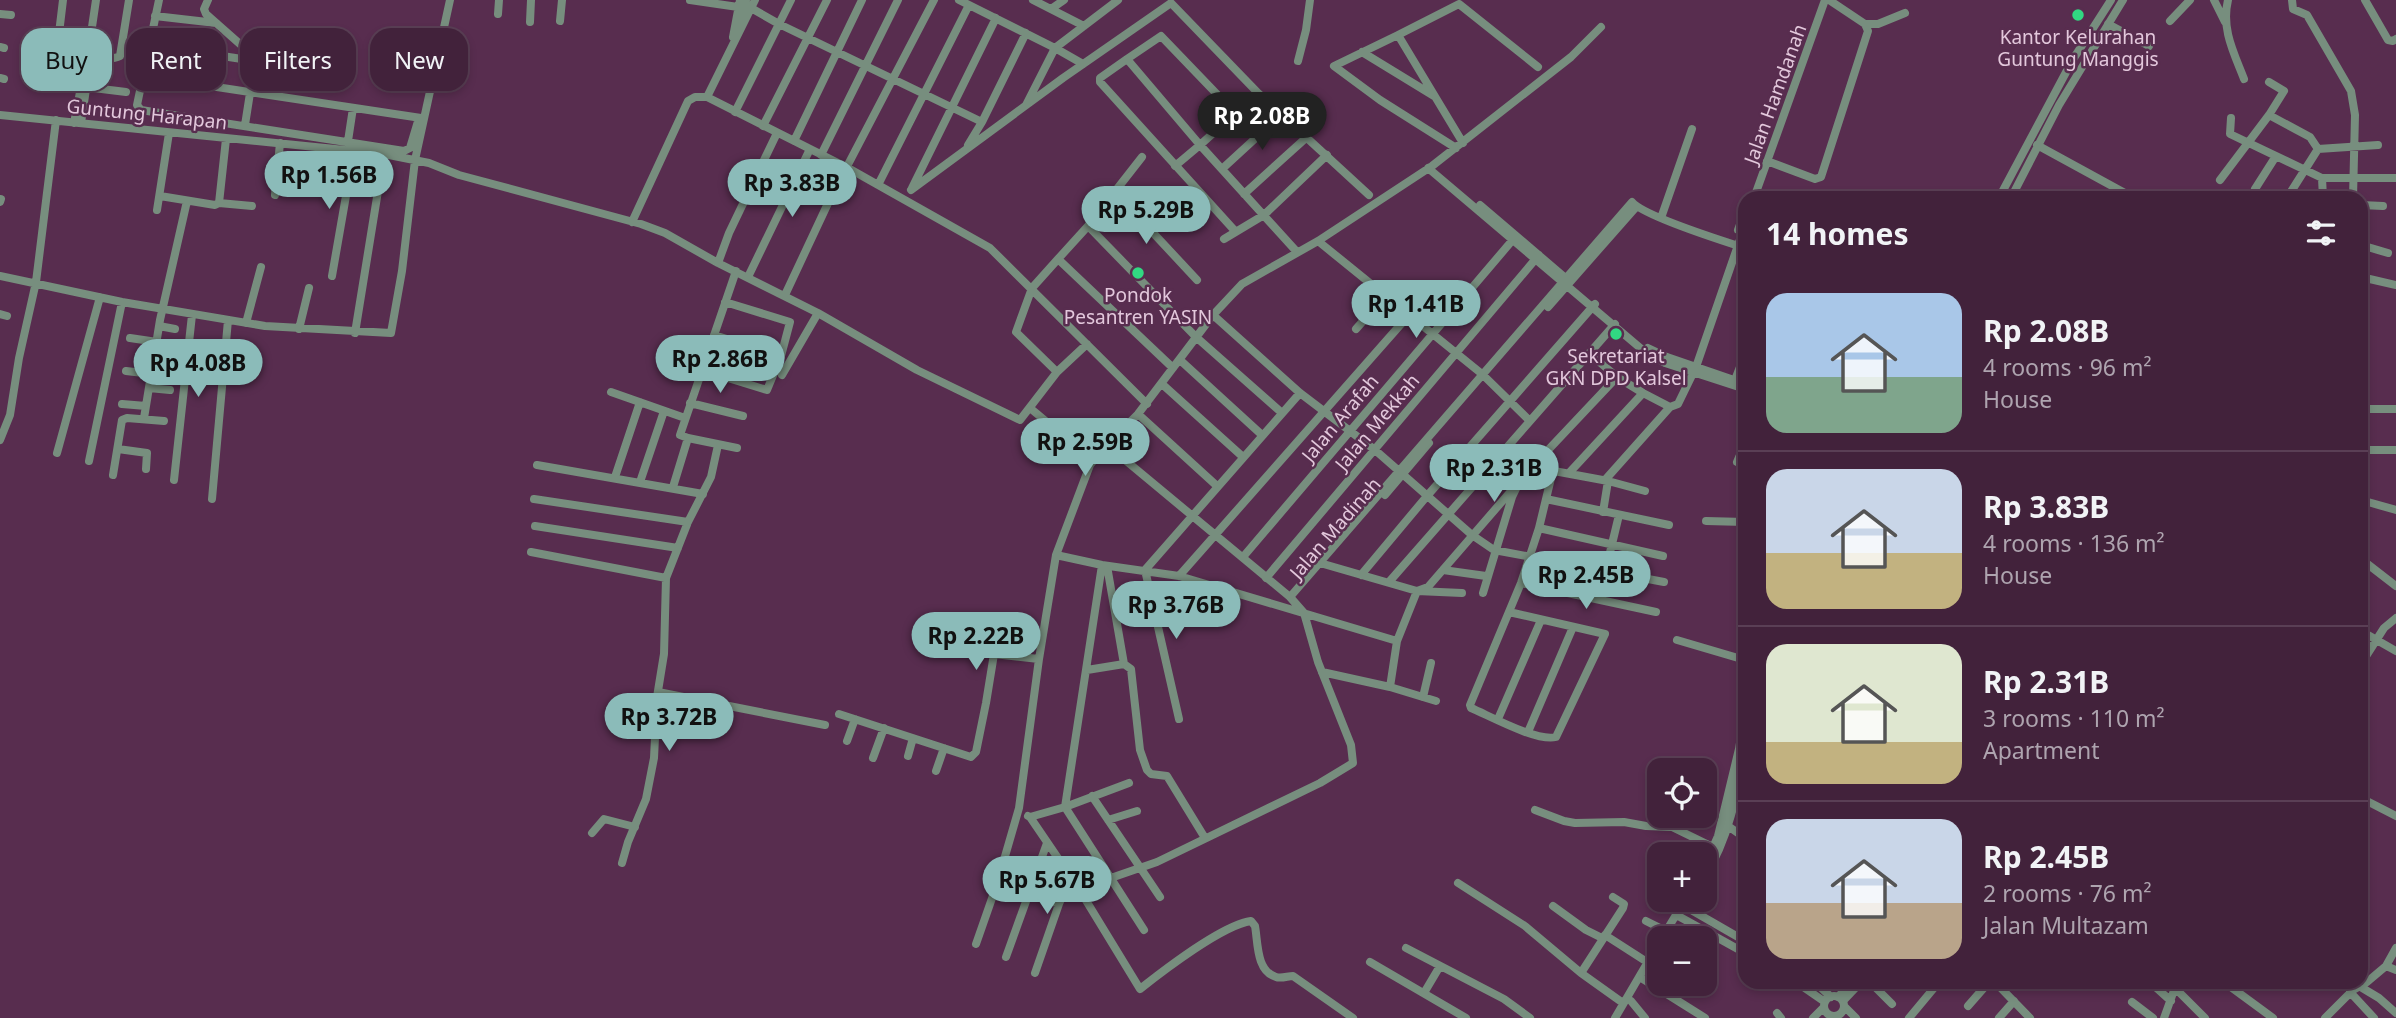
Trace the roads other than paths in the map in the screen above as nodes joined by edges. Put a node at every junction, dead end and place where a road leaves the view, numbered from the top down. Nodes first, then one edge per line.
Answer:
1 (63, 0) edge
2 (96, 0) edge
3 (129, 0) edge
4 (159, 0) edge
5 (208, 0) edge
6 (450, 0) edge
7 (488, 0) edge
8 (531, 0) edge
9 (562, 0) edge
10 (690, 0) edge
11 (791, 0) edge
12 (827, 0) edge
13 (862, 0) edge
14 (898, 0) edge
15 (934, 0) edge
16 (959, 0) edge
17 (1033, 0) edge
18 (1064, 0) edge
19 (1118, 0) edge
20 (1310, 0) edge
21 (1819, 0) edge
22 (1827, 0) edge
23 (2111, 0) edge
24 (2123, 0) edge
25 (2190, 0) edge
26 (2214, 0) edge
27 (2228, 0) edge
28 (2292, 0) edge
29 (2365, 0) edge
30 (499, 1) edge
31 (1165, 2) edge
32 (750, 3) edge
33 (739, 4) edge
34 (969, 5) junction
35 (1051, 9) junction
36 (498, 13) dead end
37 (1905, 13) dead end
38 (0, 14) edge
39 (10, 15) dead end
40 (155, 16) junction
41 (996, 18) junction
42 (560, 21) dead end
43 (2169, 21) dead end
44 (530, 22) dead end
45 (216, 23) junction
46 (779, 24) junction
47 (1865, 24) junction
48 (2108, 24) junction
49 (2227, 24) junction
50 (1084, 26) junction
51 (1601, 27) dead end
52 (60, 28) edge
53 (92, 28) edge
54 (153, 28) edge
55 (1026, 33) junction
56 (1398, 35) junction
57 (809, 38) junction
58 (2396, 38) edge
59 (240, 44) edge
60 (2149, 46) dead end
61 (1055, 48) junction
62 (731, 51) junction
63 (837, 52) junction
64 (1362, 52) junction
65 (112, 57) edge
66 (1127, 59) junction
67 (1297, 61) dead end
68 (1083, 64) junction
69 (866, 65) junction
70 (1538, 67) dead end
71 (894, 79) junction
72 (2244, 79) dead end
73 (2270, 82) dead end
74 (226, 89) edge
75 (83, 91) edge
76 (112, 91) edge
77 (141, 91) edge
78 (126, 92) dead end
79 (251, 93) junction
80 (1258, 93) junction
81 (924, 94) junction
82 (707, 97) junction
83 (1436, 97) junction
84 (952, 107) junction
85 (1025, 107) junction
86 (353, 108) junction
87 (735, 112) junction
88 (0, 114) edge
89 (1236, 114) junction
90 (1282, 114) junction
91 (2270, 115) junction
92 (421, 118) junction
93 (2231, 118) dead end
94 (55, 120) junction
95 (982, 122) junction
96 (78, 123) junction
97 (245, 125) junction
98 (763, 126) junction
99 (1692, 129) dead end
100 (777, 133) junction
101 (169, 134) junction
102 (1307, 137) junction
103 (226, 139) junction
104 (348, 141) junction
105 (794, 141) junction
106 (280, 143) junction
107 (2248, 143) junction
108 (1200, 145) junction
109 (1460, 145) junction
110 (2037, 145) junction
111 (2354, 145) junction
112 (2378, 145) dead end
113 (967, 148) junction
114 (810, 149) junction
115 (2318, 149) junction
116 (354, 150) junction
117 (384, 154) junction
118 (821, 155) junction
119 (1326, 155) junction
120 (2276, 156) junction
121 (1142, 157) dead end
122 (415, 160) junction
123 (1767, 161) junction
124 (1175, 166) junction
125 (1430, 167) junction
126 (848, 168) junction
127 (1222, 169) junction
128 (2304, 170) junction
129 (2322, 178) junction
130 (2396, 178) edge
131 (2353, 179) junction
132 (2220, 180) dead end
133 (878, 185) junction
134 (2255, 188) dead end
135 (911, 190) junction
136 (1754, 191) edge
137 (1755, 191) edge
138 (2003, 191) edge
139 (2014, 191) edge
140 (2121, 191) edge
141 (2291, 191) edge
142 (2323, 191) edge
143 (2353, 191) edge
144 (1115, 192) junction
145 (1244, 194) junction
146 (275, 195) dead end
147 (1369, 195) dead end
148 (160, 196) junction
149 (906, 200) junction
150 (187, 201) junction
151 (219, 203) junction
152 (2368, 205) edge
153 (252, 206) dead end
154 (2383, 206) dead end
155 (157, 210) dead end
156 (1264, 215) junction
157 (1661, 218) junction
158 (632, 222) junction
159 (1088, 226) junction
160 (1235, 231) junction
161 (1514, 238) junction
162 (1224, 239) dead end
163 (1318, 241) junction
164 (1738, 245) edge
165 (2368, 247) edge
166 (1738, 248) edge
167 (1297, 252) junction
168 (2388, 254) dead end
169 (1537, 257) junction
170 (1058, 259) junction
171 (718, 263) junction
172 (261, 268) dead end
173 (736, 271) junction
174 (0, 276) edge
175 (332, 276) dead end
176 (748, 277) junction
177 (2368, 279) edge
178 (1197, 280) dead end
179 (36, 282) junction
180 (1566, 282) junction
181 (2396, 285) edge
182 (309, 288) dead end
183 (1032, 288) junction
184 (1385, 295) junction
185 (785, 296) junction
186 (100, 297) junction
187 (122, 302) junction
188 (725, 302) junction
189 (1594, 305) junction
190 (163, 310) junction
191 (818, 313) junction
192 (192, 315) junction
193 (1213, 315) junction
194 (1409, 315) junction
195 (228, 320) junction
196 (246, 323) junction
197 (1615, 324) junction
198 (159, 326) junction
199 (176, 329) dead end
200 (1356, 329) dead end
201 (299, 330) junction
202 (355, 333) junction
203 (714, 335) junction
204 (1431, 335) junction
205 (1196, 337) junction
206 (130, 338) dead end
207 (157, 342) junction
208 (1087, 344) junction
209 (1457, 354) junction
210 (1589, 354) junction
211 (155, 356) junction
212 (781, 356) junction
213 (173, 359) dead end
214 (1180, 360) junction
215 (1173, 368) junction
216 (702, 370) junction
217 (126, 371) dead end
218 (1692, 371) junction
219 (1057, 372) junction
220 (1738, 372) edge
221 (152, 373) junction
222 (782, 375) dead end
223 (1484, 376) junction
224 (1617, 377) junction
225 (1735, 380) junction
226 (1738, 381) edge
227 (1162, 384) junction
228 (149, 387) junction
229 (1738, 387) edge
230 (170, 390) dead end
231 (611, 392) dead end
232 (1300, 393) junction
233 (1643, 394) junction
234 (1510, 401) junction
235 (640, 402) junction
236 (690, 403) junction
237 (122, 404) dead end
238 (1147, 404) junction
239 (146, 406) junction
240 (1671, 407) junction
241 (1030, 408) junction
242 (2368, 409) edge
243 (2396, 410) edge
244 (664, 411) junction
245 (1325, 411) junction
246 (1282, 412) junction
247 (1138, 414) junction
248 (743, 416) dead end
249 (144, 418) junction
250 (685, 418) junction
251 (164, 421) dead end
252 (1530, 421) junction
253 (1350, 431) junction
254 (1262, 435) junction
255 (688, 439) junction
256 (0, 440) edge
257 (718, 445) junction
258 (1107, 445) junction
259 (118, 449) junction
260 (737, 449) dead end
261 (1375, 450) junction
262 (2368, 450) edge
263 (2396, 450) edge
264 (57, 453) dead end
265 (1243, 457) junction
266 (89, 461) dead end
267 (537, 465) dead end
268 (1090, 465) junction
269 (1533, 467) junction
270 (146, 469) dead end
271 (1553, 470) junction
272 (1400, 472) junction
273 (1569, 473) junction
274 (113, 475) dead end
275 (615, 477) junction
276 (174, 480) dead end
277 (1606, 481) junction
278 (640, 482) junction
279 (1518, 483) junction
280 (1217, 486) junction
281 (673, 487) junction
282 (1645, 491) dead end
283 (703, 494) junction
284 (1427, 496) junction
285 (212, 499) dead end
286 (534, 499) dead end
287 (1546, 499) junction
288 (2368, 502) edge
289 (2396, 510) edge
290 (1603, 512) junction
291 (1449, 515) junction
292 (1619, 515) junction
293 (1191, 516) junction
294 (1706, 521) dead end
295 (688, 522) junction
296 (1738, 522) edge
297 (1669, 525) dead end
298 (535, 526) dead end
299 (1539, 527) junction
300 (1215, 535) junction
301 (1472, 536) junction
302 (1612, 544) junction
303 (678, 548) junction
304 (1494, 550) junction
305 (531, 552) dead end
306 (1056, 555) junction
307 (1530, 556) junction
308 (1663, 556) dead end
309 (1243, 557) junction
310 (1323, 564) junction
311 (2368, 564) edge
312 (1105, 566) junction
313 (1145, 570) junction
314 (1443, 570) junction
315 (1606, 571) junction
316 (1361, 575) junction
317 (1179, 576) junction
318 (1486, 576) junction
319 (666, 578) junction
320 (1266, 578) junction
321 (1389, 582) junction
322 (1664, 582) dead end
323 (1521, 583) junction
324 (2396, 586) edge
325 (1417, 591) junction
326 (1462, 593) dead end
327 (1483, 593) dead end
328 (1291, 598) junction
329 (1599, 598) junction
330 (1509, 612) junction
331 (1656, 612) dead end
332 (1304, 613) junction
333 (2396, 618) edge
334 (1541, 620) junction
335 (1573, 627) junction
336 (2368, 635) edge
337 (1396, 640) junction
338 (1677, 640) dead end
339 (2376, 640) junction
340 (2396, 651) edge
341 (2368, 653) edge
342 (1738, 658) edge
343 (1039, 659) junction
344 (1431, 663) dead end
345 (1124, 664) junction
346 (1087, 670) junction
347 (1322, 672) junction
348 (1390, 687) junction
349 (658, 692) junction
350 (1423, 697) junction
351 (1436, 701) dead end
352 (839, 714) dead end
353 (855, 719) junction
354 (1179, 719) dead end
355 (1498, 719) junction
356 (825, 726) dead end
357 (884, 729) junction
358 (1528, 732) junction
359 (913, 738) junction
360 (847, 741) dead end
361 (944, 748) junction
362 (1738, 753) edge
363 (908, 756) dead end
364 (873, 758) dead end
365 (936, 771) dead end
366 (1129, 783) dead end
367 (1092, 796) junction
368 (1738, 798) edge
369 (2368, 802) edge
370 (1065, 807) junction
371 (1019, 808) junction
372 (1535, 810) dead end
373 (1137, 811) dead end
374 (2396, 816) edge
375 (1030, 817) junction
376 (1108, 820) junction
377 (1728, 826) junction
378 (635, 827) junction
379 (592, 833) dead end
380 (1738, 833) edge
381 (1205, 838) junction
382 (1703, 842) edge
383 (1716, 842) edge
384 (1047, 843) junction
385 (1717, 855) edge
386 (622, 863) dead end
387 (1140, 868) junction
388 (1070, 879) junction
389 (1110, 879) junction
390 (1458, 883) dead end
391 (997, 884) junction
392 (1079, 889) junction
393 (1028, 893) junction
394 (1160, 897) dead end
395 (1614, 897) dead end
396 (1059, 904) junction
397 (1553, 906) dead end
398 (1683, 912) edge
399 (1702, 912) edge
400 (1681, 917) junction
401 (1646, 920) dead end
402 (1653, 926) edge
403 (1673, 926) edge
404 (1144, 930) dead end
405 (1738, 936) edge
406 (1604, 937) junction
407 (976, 944) dead end
408 (1406, 947) dead end
409 (2396, 948) edge
410 (1738, 949) edge
411 (1006, 957) dead end
412 (1370, 962) dead end
413 (1647, 962) joint
414 (1440, 966) junction
415 (2386, 967) junction
416 (2396, 970) edge
417 (1035, 972) dead end
418 (1647, 972) edge
419 (1581, 973) junction
420 (1643, 979) junction
421 (2368, 979) edge
422 (1807, 989) edge
423 (1820, 989) edge
424 (1845, 989) edge
425 (1852, 989) edge
426 (1879, 989) edge
427 (1933, 989) edge
428 (1983, 989) edge
429 (2002, 989) edge
430 (2158, 989) edge
431 (2175, 989) edge
432 (2180, 989) edge
433 (2234, 989) edge
434 (2354, 989) junction
435 (1424, 993) junction
436 (2014, 1001) junction
437 (2171, 1001) junction
438 (1627, 1002) junction
439 (2132, 1002) dead end
440 (1892, 1004) dead end
441 (1832, 1005) edge
442 (1968, 1006) dead end
443 (2396, 1013) edge
444 (1840, 1017) edge
445 (2167, 1017) edge
446 (1353, 1018) edge
447 (1466, 1018) edge
448 (1529, 1018) edge
449 (1615, 1018) edge
450 (1620, 1018) edge
451 (1645, 1018) edge
452 (1705, 1018) edge
453 (1813, 1018) edge
454 (1856, 1018) edge
455 (1909, 1018) edge
456 (1999, 1018) edge
457 (2030, 1018) edge
458 (2152, 1018) edge
459 (2205, 1018) edge
460 (2273, 1018) edge
461 (2325, 1018) edge
462 (2374, 1018) edge

1 - 52 street
2 - 53 street
3 - 65 street
4 - 40 street
5 - 45 street
6 - 92 street
7 - 30 street
8 - 44 street
9 - 42 street
10 - 33 street
11 - 46 street
12 - 57 street
13 - 63 street
14 - 69 street
15 - 71 street
16 - 34 street
17 - 35 street
18 - 35 street
19 - 50 street
20 - 67 street
21 - 136 street, Jalan Hamdanah
22 - 47 street
22 - 123 street, Jalan Hamdanah
23 - 138 street
24 - 48 street
25 - 43 street
26 - 49 street
27 - 49 street
28 - 111 street
29 - 58 street
30 - 36 street
31 - 68 street
31 - 80 street
32 - 46 street
32 - 62 street
33 - 62 street
34 - 41 street
34 - 81 street
35 - 50 street
37 - 47 street
38 - 39 street
40 - 45 street
40 - 54 street
41 - 55 street
41 - 84 street
45 - 59 street
46 - 57 street
46 - 87 street
47 - 123 street
48 - 60 street
48 - 110 street
49 - 72 street
50 - 61 street
51 - 109 street
55 - 61 street
55 - 95 street
56 - 64 street
56 - 70 street
56 - 83 street
57 - 63 street
57 - 98 street
61 - 68 street
61 - 85 street
62 - 82 street
63 - 69 street
63 - 105 street
64 - 83 street
64 - 109 street
66 - 89 street
66 - 108 street
66 - 124 street
68 - 85 street
69 - 71 street
69 - 118 street
71 - 81 street
71 - 126 street
73 - 91 street
74 - 79 street
75 - 96 street
76 - 78 street
77 - 97 street
79 - 86 street
79 - 97 street
80 - 89 street
80 - 90 street
81 - 84 street
81 - 133 street
82 - 87 street
82 - 158 street
83 - 109 street
84 - 95 street
84 - 135 street
85 - 113 street
86 - 92 street
86 - 104 street
87 - 98 street
88 - 94 street, Guntung Harapan
89 - 108 street
90 - 102 street
90 - 127 street
91 - 107 street
91 - 115 street
92 - 104 street
92 - 122 street
93 - 107 street
94 - 96 street, Guntung Harapan
94 - 179 street
95 - 113 street
96 - 101 street, Guntung Harapan
97 - 104 street
98 - 100 street
99 - 157 street
100 - 105 street
100 - 171 street
101 - 103 street, Guntung Harapan
101 - 148 street
102 - 119 street
102 - 145 street
103 - 106 street, Guntung Harapan
103 - 151 street
105 - 114 street
106 - 116 street, Guntung Harapan
106 - 146 street
107 - 120 street
107 - 132 street
108 - 124 street
108 - 127 street
109 - 125 street
110 - 139 street
110 - 140 street
111 - 112 street
111 - 115 street
111 - 131 street
113 - 135 street
114 - 118 street
114 - 176 street
115 - 128 street
116 - 117 street, Guntung Harapan
116 - 175 street
117 - 122 street, Guntung Harapan
117 - 202 street
118 - 126 street
119 - 147 street
119 - 156 street
120 - 128 street
120 - 134 street
121 - 144 street
122 - 158 street, Guntung Harapan
122 - 202 street
123 - 137 street, Jalan Hamdanah
124 - 160 street
125 - 161 street
125 - 163 street
126 - 133 street
126 - 185 street
127 - 145 street
128 - 129 street
128 - 141 street
129 - 131 street
129 - 142 street
130 - 131 street
131 - 143 street
133 - 149 street
135 - 149 street
144 - 159 street
144 - 178 street
145 - 156 street
148 - 150 street
148 - 155 street
149 - 183 street
150 - 151 street
150 - 190 street
151 - 153 street
152 - 154 street
156 - 160 street
156 - 167 street
157 - 164 street
157 - 180 street, Jalan Madinah
158 - 171 street, Guntung Harapan
159 - 170 street
159 - 205 street
160 - 162 street
161 - 169 street
161 - 204 street, Jalan Arafah
163 - 167 street
163 - 184 street
165 - 168 street
166 - 218 street
167 - 193 street
169 - 180 street
169 - 209 street, Jalan Mekkah
170 - 183 street
170 - 215 street
171 - 173 street, Guntung Harapan
172 - 196 street
173 - 176 street, Guntung Harapan
173 - 188 street
174 - 179 street
176 - 185 street, Guntung Harapan
177 - 181 street
179 - 186 street
179 - 256 street
180 - 189 street
180 - 223 street, Jalan Madinah
182 - 201 street
183 - 208 street
183 - 219 street
184 - 194 street
184 - 200 street
185 - 191 street, Guntung Harapan
186 - 187 street
186 - 264 street
187 - 190 street
187 - 266 street
188 - 203 street
188 - 212 street
189 - 197 street
189 - 234 street
190 - 192 street
190 - 198 street
191 - 222 street
191 - 241 street, Guntung Harapan
192 - 195 street
192 - 276 street
193 - 205 street
193 - 232 street
194 - 204 street
194 - 245 street
195 - 196 street
195 - 285 street
196 - 201 street
197 - 210 street
197 - 218 street
198 - 199 street
198 - 207 street
201 - 202 street
203 - 212 street
203 - 216 street
204 - 209 street
204 - 253 street, Jalan Arafah
205 - 214 street
205 - 246 street
206 - 207 street
207 - 211 street
208 - 219 street
208 - 238 street
209 - 223 street
209 - 261 street, Jalan Mekkah
210 - 224 street
210 - 252 street
211 - 213 street
211 - 221 street
212 - 216 street
214 - 215 street
214 - 254 street
215 - 227 street
216 - 236 street
217 - 221 street
218 - 225 street
218 - 229 street
218 - 240 street
219 - 241 street
220 - 225 street
221 - 228 street
223 - 234 street
223 - 272 street, Jalan Madinah
224 - 233 street
224 - 269 street
225 - 226 street
227 - 238 street
227 - 265 street
228 - 230 street
228 - 239 street
231 - 235 street
232 - 245 street
232 - 246 street
233 - 240 street
233 - 273 street
234 - 252 street
234 - 284 street
235 - 244 street
235 - 275 street
236 - 248 street
236 - 250 street
237 - 239 street
238 - 247 street
239 - 249 street
240 - 277 street
241 - 268 street
242 - 243 street
244 - 250 street
244 - 278 street
245 - 253 street
245 - 300 street
246 - 254 street
247 - 258 street
247 - 280 street
249 - 251 street
249 - 259 street
250 - 255 street
252 - 291 street
253 - 261 street
253 - 309 street, Jalan Arafah
254 - 265 street
255 - 257 street
255 - 281 street
257 - 260 street
257 - 283 street
258 - 268 street
258 - 293 street
259 - 270 street
259 - 274 street
261 - 272 street
261 - 320 street, Jalan Mekkah
262 - 263 street
265 - 280 street
267 - 275 street
268 - 306 street
269 - 271 street
269 - 279 street
271 - 273 street
271 - 287 street
272 - 284 street
272 - 310 street, Jalan Madinah
273 - 277 street
275 - 278 street
277 - 282 street
277 - 290 street
278 - 281 street
279 - 301 street
279 - 304 street
280 - 293 street
281 - 283 street
283 - 295 street
284 - 291 street
284 - 316 street
286 - 295 street
287 - 290 street
287 - 299 street
288 - 289 street
290 - 292 street
291 - 301 street
291 - 321 street
292 - 297 street
292 - 302 street
293 - 300 street
293 - 313 street
294 - 296 street
295 - 303 street
298 - 303 street
299 - 302 street
299 - 307 street
300 - 309 street
300 - 317 street
301 - 304 street
301 - 314 street
302 - 308 street
302 - 315 street
303 - 319 street
304 - 307 street
304 - 318 street
305 - 319 street
306 - 312 street
306 - 343 street
307 - 315 street
307 - 323 street
309 - 320 street
310 - 316 street
310 - 328 street, Jalan Madinah
311 - 324 street
312 - 313 street
312 - 345 street
312 - 346 street
313 - 317 street
313 - 354 street
314 - 318 street
314 - 325 street
315 - 322 street
315 - 329 street
316 - 321 street
317 - 332 street
318 - 327 street
319 - 349 street
320 - 328 street
321 - 325 street
323 - 329 street
323 - 330 street
325 - 326 street
325 - 337 street
328 - 332 street
329 - 331 street
330 - 334 street
330 - 355 street
332 - 337 street
332 - 347 street
333 - 339 street
334 - 335 street
334 - 355 street
335 - 358 street
335 - 358 street
336 - 339 street
337 - 348 street
338 - 342 street
339 - 340 street
339 - 341 street
343 - 361 street
343 - 371 street
344 - 350 street
345 - 346 street
345 - 381 street
346 - 370 street
347 - 348 street
347 - 381 street
348 - 350 street
349 - 356 street
349 - 378 street
350 - 351 street
352 - 353 street
353 - 357 street
353 - 360 street
355 - 358 street
357 - 359 street
357 - 364 street
359 - 361 street
359 - 363 street
361 - 365 street
362 - 383 street
366 - 367 street
367 - 370 street
367 - 376 street
368 - 377 street
369 - 374 street
370 - 375 street
370 - 389 street
371 - 375 street
371 - 391 street
372 - 382 street
373 - 376 street
375 - 384 street
376 - 387 street
377 - 380 street
377 - 385 street
378 - 379 street
378 - 386 street
381 - 387 street
384 - 388 street
384 - 393 street
387 - 389 street
387 - 394 street
388 - 392 street
388 - 396 street
389 - 392 street
389 - 404 street
390 - 419 street
391 - 393 street
391 - 407 street
392 - 446 street
393 - 396 street
393 - 411 street
395 - 406 street
396 - 417 street
397 - 406 street
398 - 400 street
399 - 405 street
400 - 403 street
400 - 410 street
401 - 402 street
406 - 413 street
406 - 419 street
408 - 414 street
409 - 415 street
412 - 435 street
413 - 438 street
414 - 435 street
414 - 448 street
415 - 416 street
415 - 421 street
418 - 420 street
419 - 438 street
420 - 438 street
420 - 452 street
422 - 441 street
423 - 441 street
424 - 441 street
425 - 441 street
426 - 440 street
427 - 455 street
428 - 442 street
429 - 436 street
430 - 437 street
431 - 437 street
432 - 459 street
433 - 460 street
434 - 443 street
434 - 461 street
434 - 462 street
435 - 447 street
436 - 456 street
436 - 457 street
437 - 445 street
438 - 449 street
438 - 450 street
438 - 451 street
439 - 458 street
441 - 444 street
441 - 453 street
441 - 454 street

